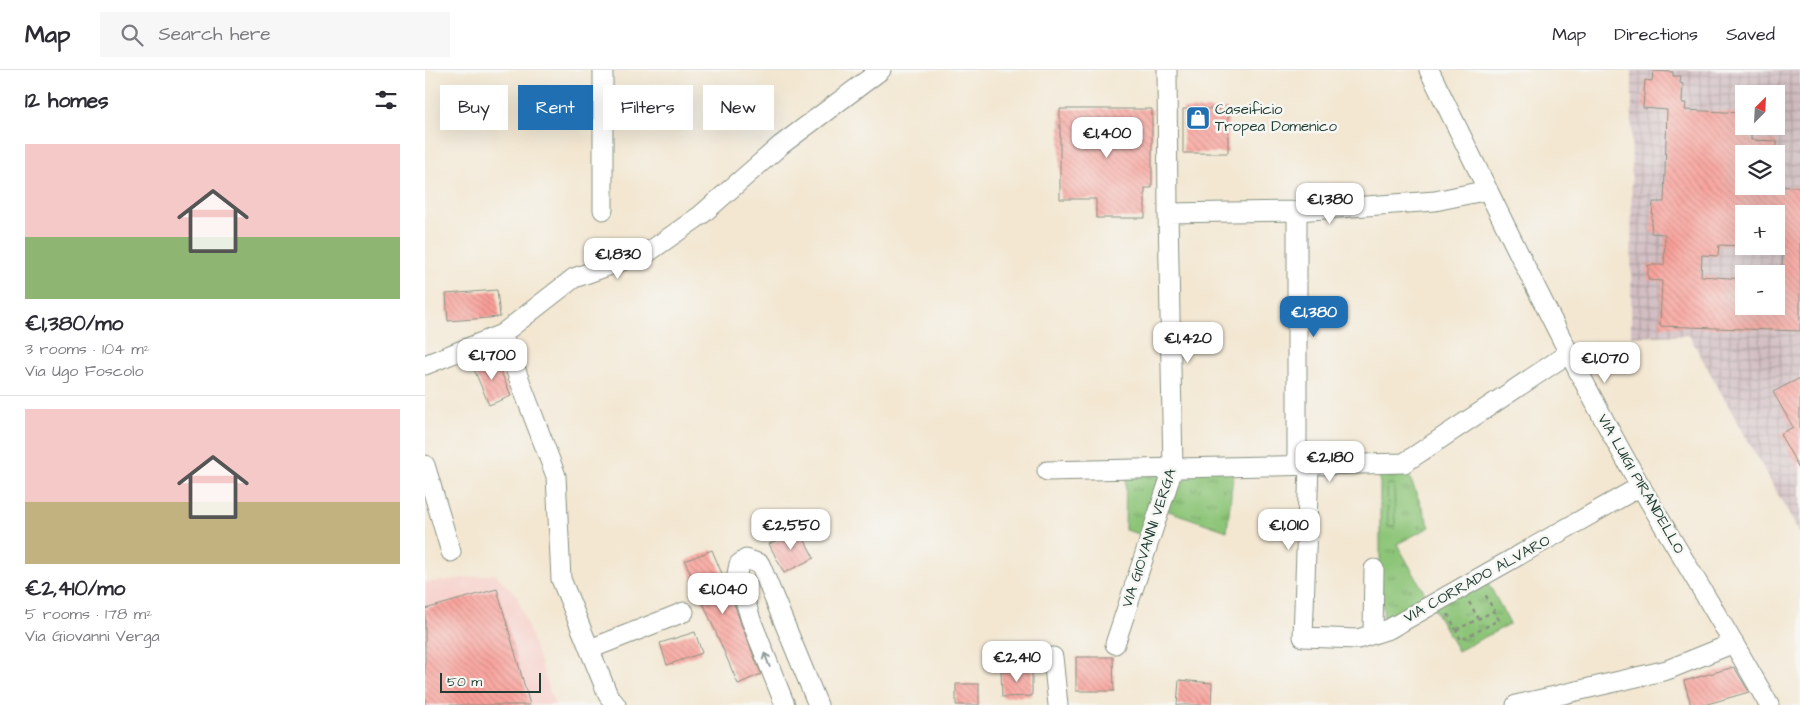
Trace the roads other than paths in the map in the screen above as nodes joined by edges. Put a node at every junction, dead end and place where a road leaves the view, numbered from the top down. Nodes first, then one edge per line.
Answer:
1 (603, 70) edge
2 (881, 70) edge
3 (1167, 70) edge
4 (1429, 70) edge
5 (1488, 190) junction
6 (603, 210) dead end
7 (1297, 211) junction
8 (1168, 213) junction
9 (502, 334) junction
10 (1569, 353) junction
11 (425, 365) edge
12 (425, 465) edge
13 (1303, 465) junction
14 (1173, 469) junction
15 (1047, 471) dead end
16 (1641, 486) junction
17 (451, 552) dead end
18 (1374, 569) dead end
19 (684, 612) dead end
20 (1373, 634) junction
21 (1734, 643) junction
22 (1115, 644) dead end
23 (589, 649) junction
24 (1053, 657) dead end
25 (1767, 704) edge
26 (616, 705) edge
27 (785, 705) edge
28 (818, 705) edge
29 (1058, 705) edge
30 (1516, 705) edge

1 - 6 street
2 - 9 street
3 - 8 street, VIA GIOVANNI VERGA
4 - 5 street, VIA LUIGI PIRANDELLO
5 - 7 street
5 - 10 street, VIA LUIGI PIRANDELLO
7 - 8 street
7 - 13 street
8 - 14 street, VIA GIOVANNI VERGA
9 - 11 street
9 - 23 street
10 - 13 street
10 - 16 street, VIA LUIGI PIRANDELLO
12 - 17 street
13 - 14 street
13 - 20 street, VIA CORRADO ALVARO
14 - 15 street
14 - 22 street, VIA GIOVANNI VERGA
16 - 20 street, VIA CORRADO ALVARO
16 - 21 street, VIA LUIGI PIRANDELLO
18 - 20 street
19 - 23 street
21 - 25 street, VIA LUIGI PIRANDELLO
21 - 30 street
23 - 26 street
24 - 29 street
27 -> 28 street

